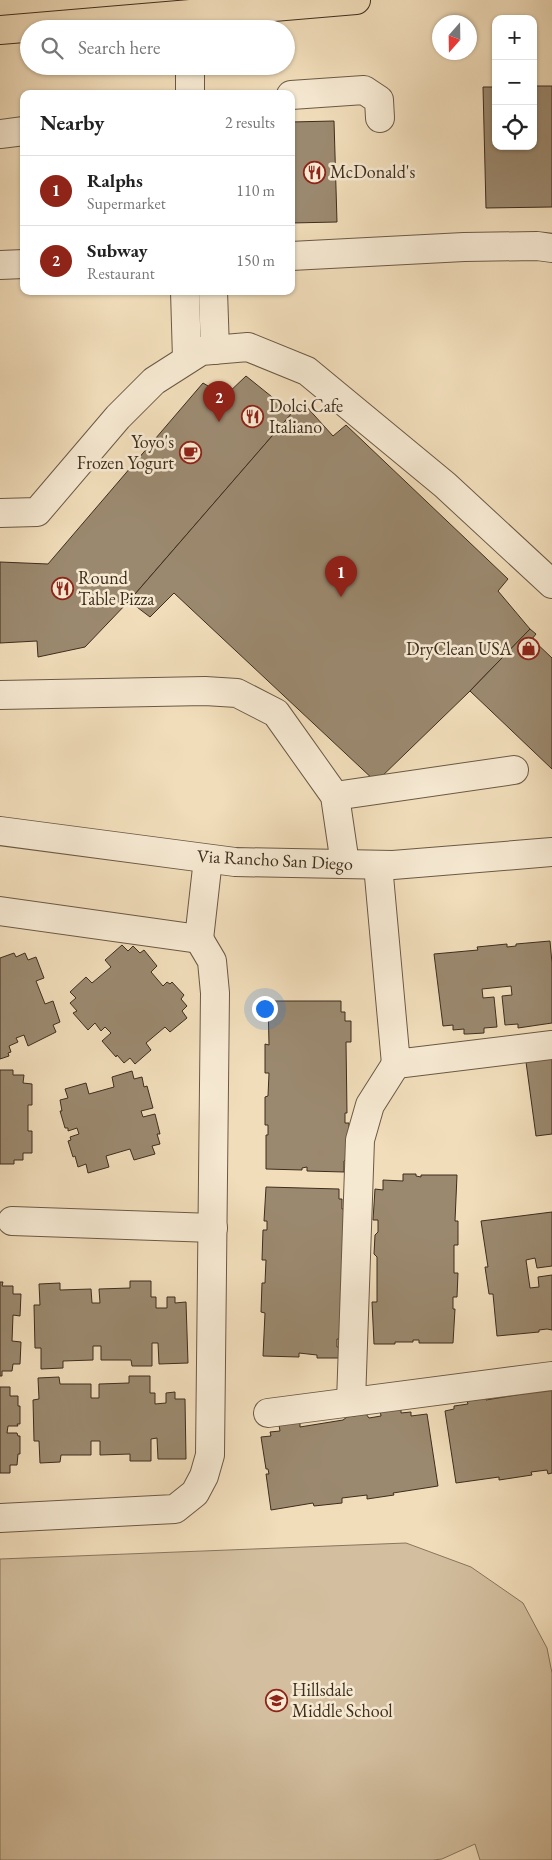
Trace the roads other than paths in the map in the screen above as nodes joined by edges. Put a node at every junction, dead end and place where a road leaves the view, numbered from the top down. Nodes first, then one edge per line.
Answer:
1 (356, 0) edge
2 (197, 20) edge
3 (20, 29) edge
4 (0, 30) edge
5 (190, 75) edge
6 (190, 90) edge
7 (295, 95) edge
8 (380, 118) dead end
9 (20, 132) edge
10 (0, 134) edge
11 (552, 248) edge
12 (295, 256) edge
13 (20, 264) edge
14 (0, 265) edge
15 (185, 295) edge
16 (213, 295) edge
17 (215, 350) junction
18 (187, 359) junction
19 (0, 513) edge
20 (552, 584) edge
21 (0, 695) edge
22 (514, 770) dead end
23 (335, 796) junction
24 (0, 831) edge
25 (552, 852) edge
26 (208, 859) junction
27 (345, 864) junction
28 (378, 865) junction
29 (0, 911) edge
30 (199, 939) junction
31 (552, 1045) edge
32 (396, 1064) junction
33 (12, 1221) dead end
34 (213, 1228) junction
35 (552, 1376) edge
36 (351, 1402) junction
37 (268, 1413) dead end
38 (0, 1518) edge

1 - 2 main road
3 - 4 main road
5 - 6 street
7 - 8 street
9 - 10 street
11 - 12 street
13 - 14 street
15 - 18 street
16 - 17 street
17 - 18 street
17 - 20 street
18 - 19 street
21 - 23 street
22 - 23 street
23 - 27 street
24 - 26 street, Via Rancho San Diego
25 - 28 street, Via Rancho San Diego
26 - 27 street, Via Rancho San Diego
26 - 30 street
27 - 28 street, Via Rancho San Diego
28 - 32 street
29 - 30 street
30 - 34 street
31 - 32 street
32 - 36 street
33 - 34 street
34 - 38 street
35 - 36 street
36 - 37 street

